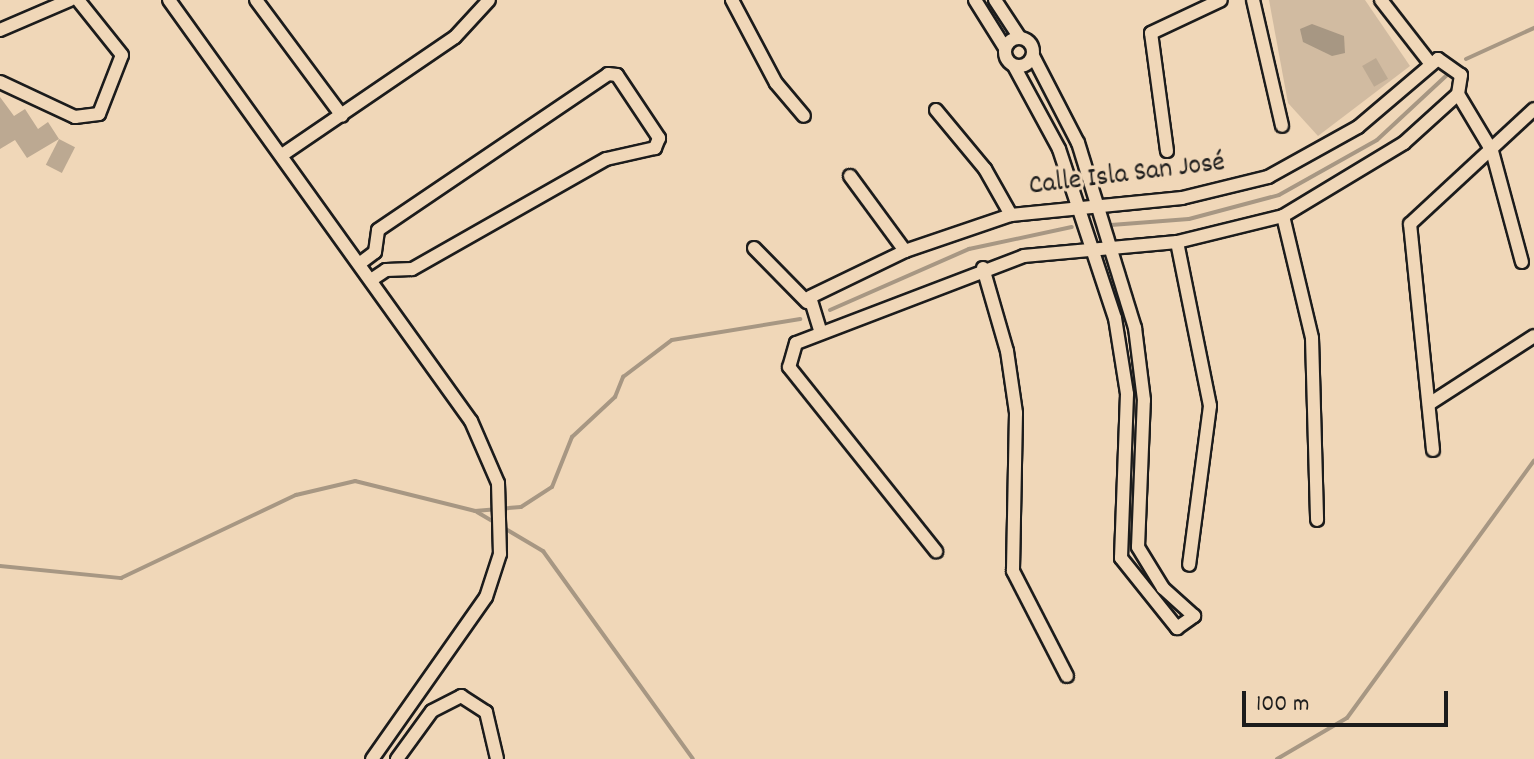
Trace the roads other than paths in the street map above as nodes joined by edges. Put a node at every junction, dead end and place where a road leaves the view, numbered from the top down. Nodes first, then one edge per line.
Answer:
1 (70, 0) edge
2 (78, 0) edge
3 (169, 0) edge
4 (256, 0) edge
5 (489, 0) edge
6 (732, 0) edge
7 (975, 0) edge
8 (1221, 0) edge
9 (1253, 0) edge
10 (1381, 0) edge
11 (1002, 2) edge
12 (987, 17) junction
13 (0, 30) edge
14 (1020, 38) junction
15 (1005, 48) junction
16 (1033, 56) junction
17 (1430, 63) junction
18 (1014, 66) junction
19 (0, 82) edge
20 (1458, 94) junction
21 (1534, 109) edge
22 (936, 110) dead end
23 (342, 116) junction
24 (804, 116) dead end
25 (1282, 126) dead end
26 (1167, 151) dead end
27 (1492, 151) junction
28 (282, 155) junction
29 (850, 176) dead end
30 (1098, 203) junction
31 (1078, 204) junction
32 (1011, 215) junction
33 (1283, 216) junction
34 (1177, 242) junction
35 (1092, 245) junction
36 (1112, 245) junction
37 (754, 248) dead end
38 (905, 251) junction
39 (1522, 262) dead end
40 (359, 264) junction
41 (983, 268) junction
42 (371, 280) junction
43 (807, 302) junction
44 (820, 330) junction
45 (1534, 336) edge
46 (1429, 404) junction
47 (1433, 450) dead end
48 (1317, 520) dead end
49 (936, 551) dead end
50 (1189, 565) dead end
51 (1067, 676) dead end
52 (372, 759) edge
53 (397, 759) edge
54 (497, 759) edge

1 - 13 street
2 - 19 street
3 - 28 street
4 - 23 street
5 - 23 street
6 - 24 street
7 - 12 street
8 - 26 street
9 - 25 street
10 - 17 street
11 - 12 street
11 - 14 street
12 - 15 street
14 - 15 street
14 - 16 street
15 - 18 street
16 - 18 street
16 - 30 street
17 - 20 street
17 - 30 street, Calle Isla San José
18 - 31 street
20 - 27 street
20 - 33 street
21 - 27 street
22 - 32 street
23 - 28 street
27 - 39 street
27 - 46 street
28 - 40 street
29 - 38 street
30 - 31 street, Calle Isla San José
30 - 36 street
31 - 32 street, Calle Isla San José
31 - 35 street
32 - 38 street, Calle Isla San José
33 - 34 street
33 - 48 street
34 - 36 street
34 - 50 street
35 - 36 street
35 - 36 street
35 - 41 street
37 - 43 street
38 - 43 street, Calle Isla San José
40 - 42 street
40 - 42 street
41 - 44 street
41 - 51 street
42 - 52 street
43 - 44 street
44 - 49 street
45 - 46 street
46 - 47 street
53 - 54 street

